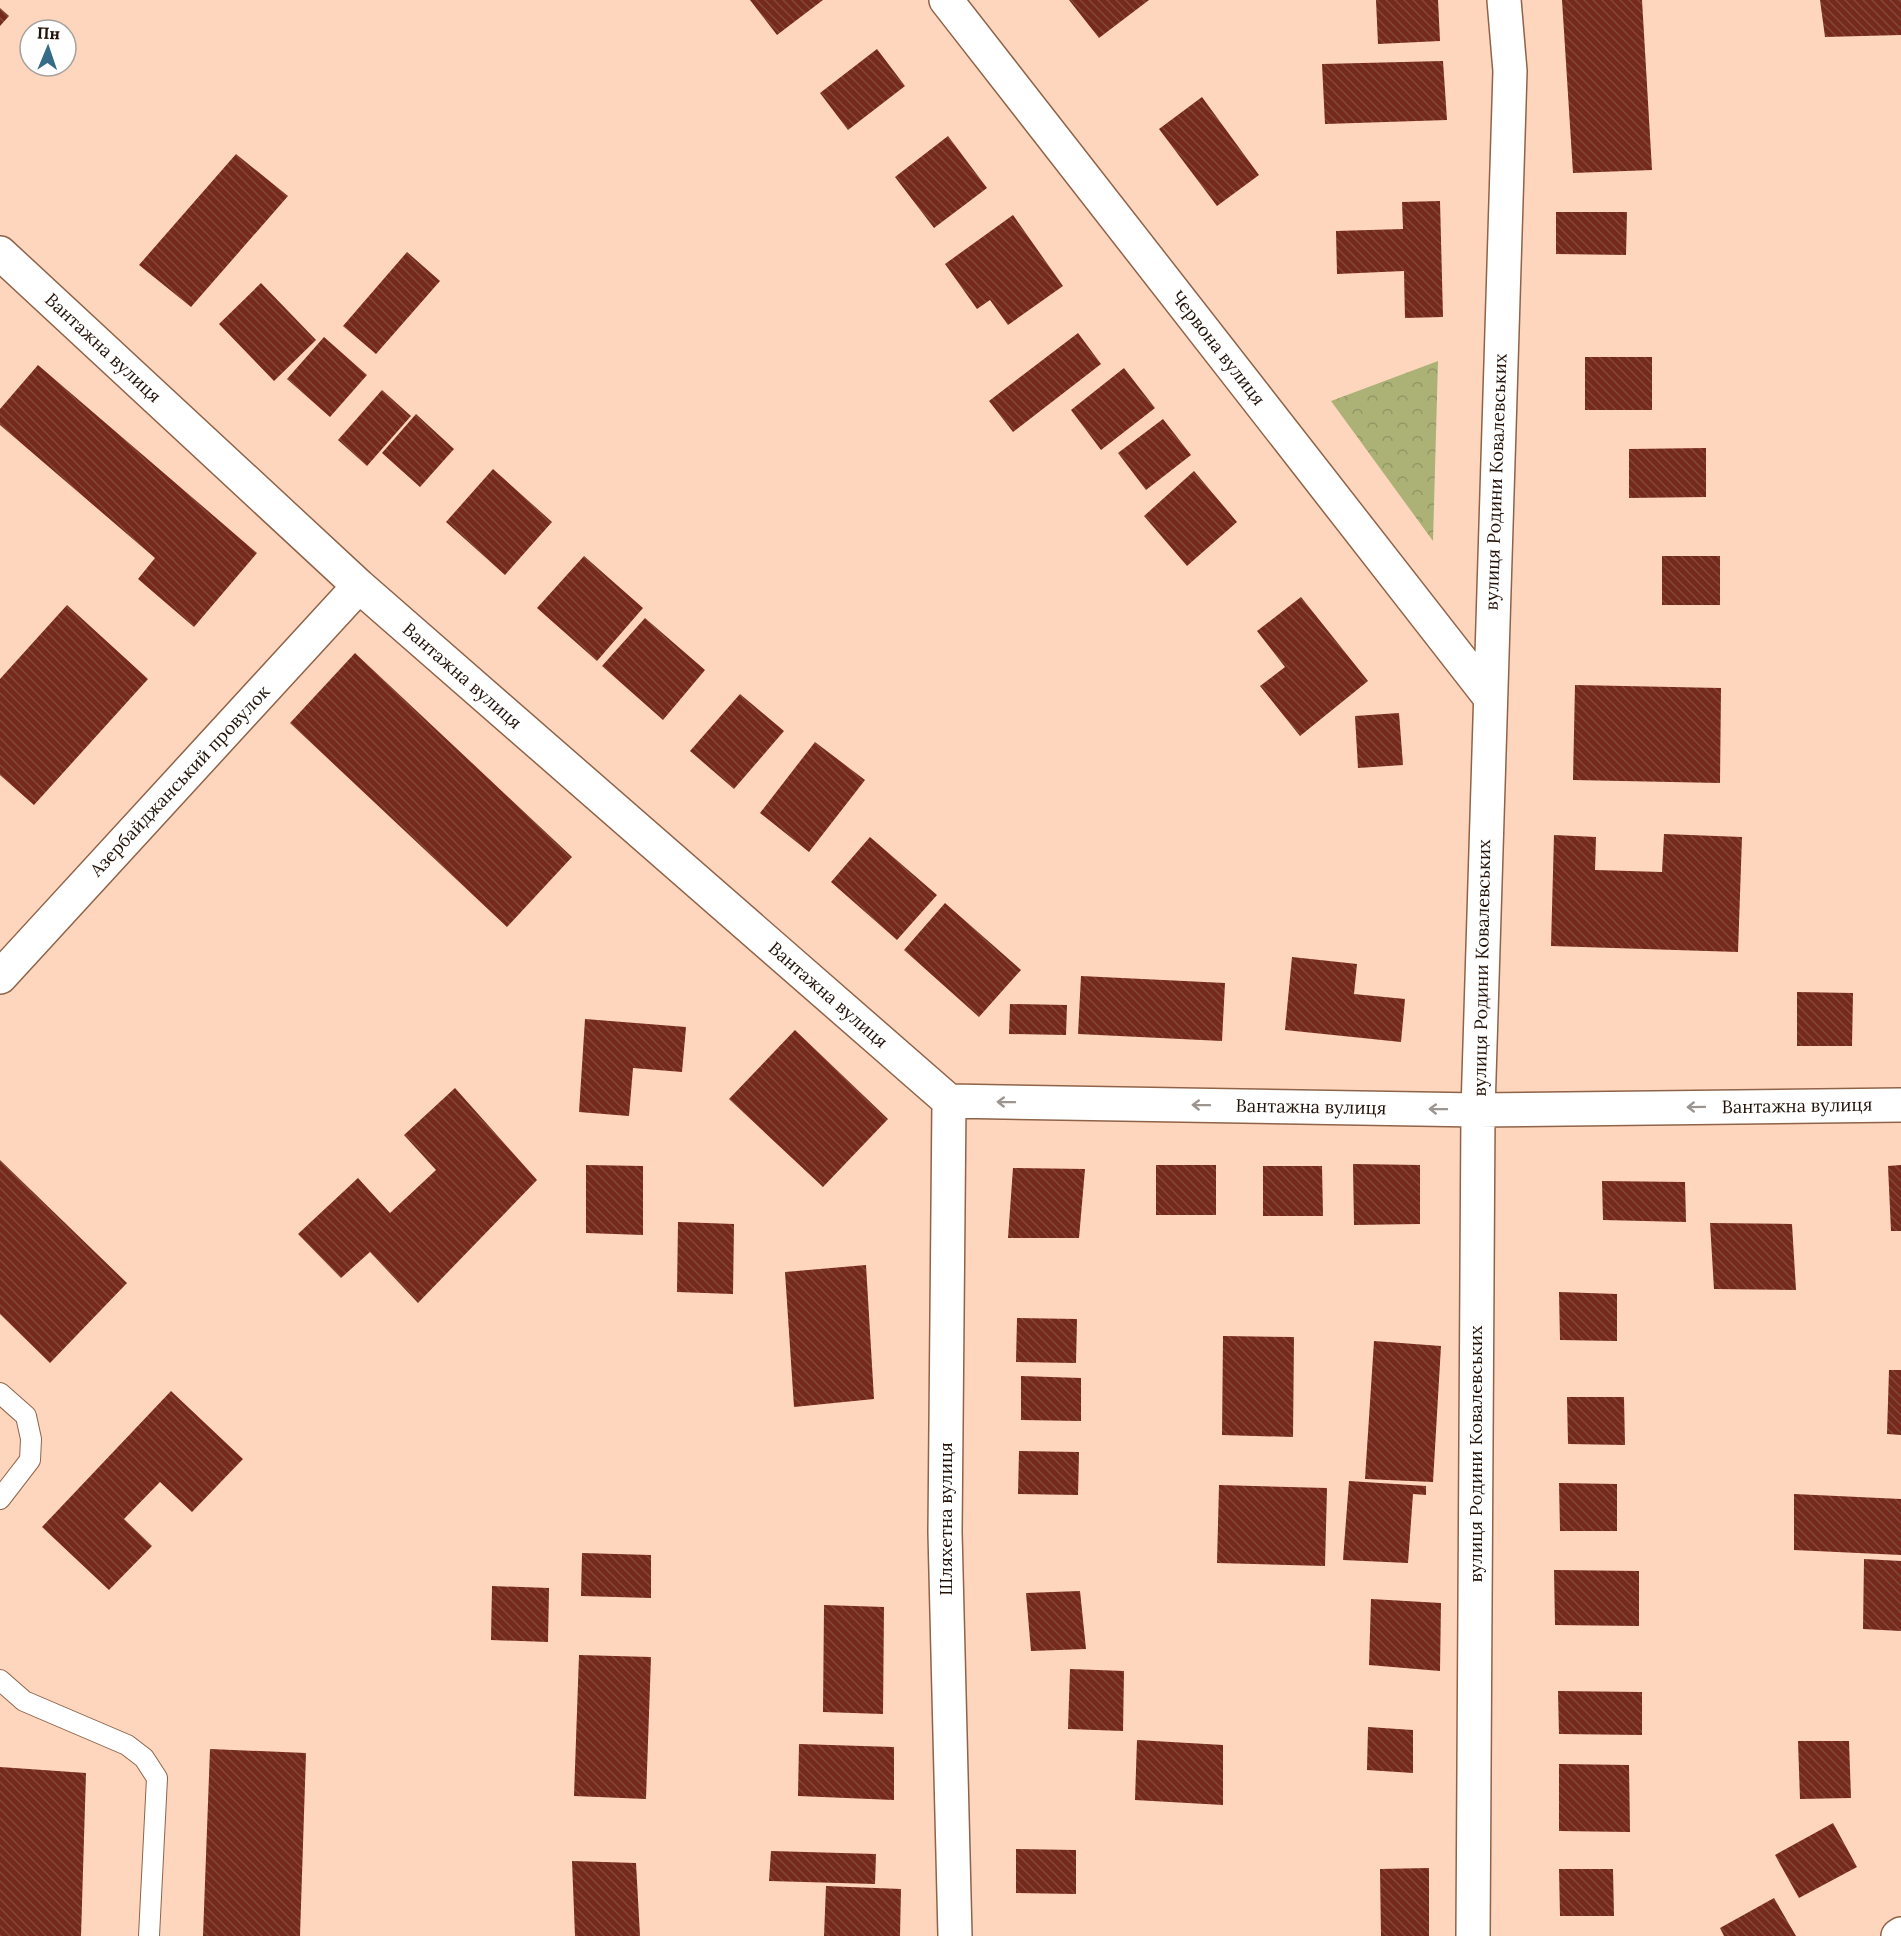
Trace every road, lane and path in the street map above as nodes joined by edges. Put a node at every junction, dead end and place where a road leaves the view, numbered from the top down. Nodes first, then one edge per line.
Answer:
1 (946, 0) edge
2 (1504, 0) edge
3 (0, 253) edge
4 (359, 586) junction
5 (1489, 696) junction
6 (0, 977) edge
7 (949, 1101) junction
8 (1901, 1105) edge
9 (1478, 1110) junction
10 (0, 1393) edge
11 (0, 1499) edge
12 (0, 1680) edge
13 (149, 1936) edge
14 (955, 1936) edge
15 (1473, 1936) edge

1 - 5 street, Червона вулиця
2 - 5 street, вулиця Родини Ковалевських
3 - 4 street, Вантажна вулиця
4 - 6 street, Азербайджанський провулок
4 - 7 street, Вантажна вулиця
5 - 9 street, вулиця Родини Ковалевських
9 -> 7 street, Вантажна вулиця
7 - 14 street, Шляхетна вулиця
8 -> 9 street, Вантажна вулиця
9 - 15 street, вулиця Родини Ковалевських
10 - 11 lane
12 - 13 lane

